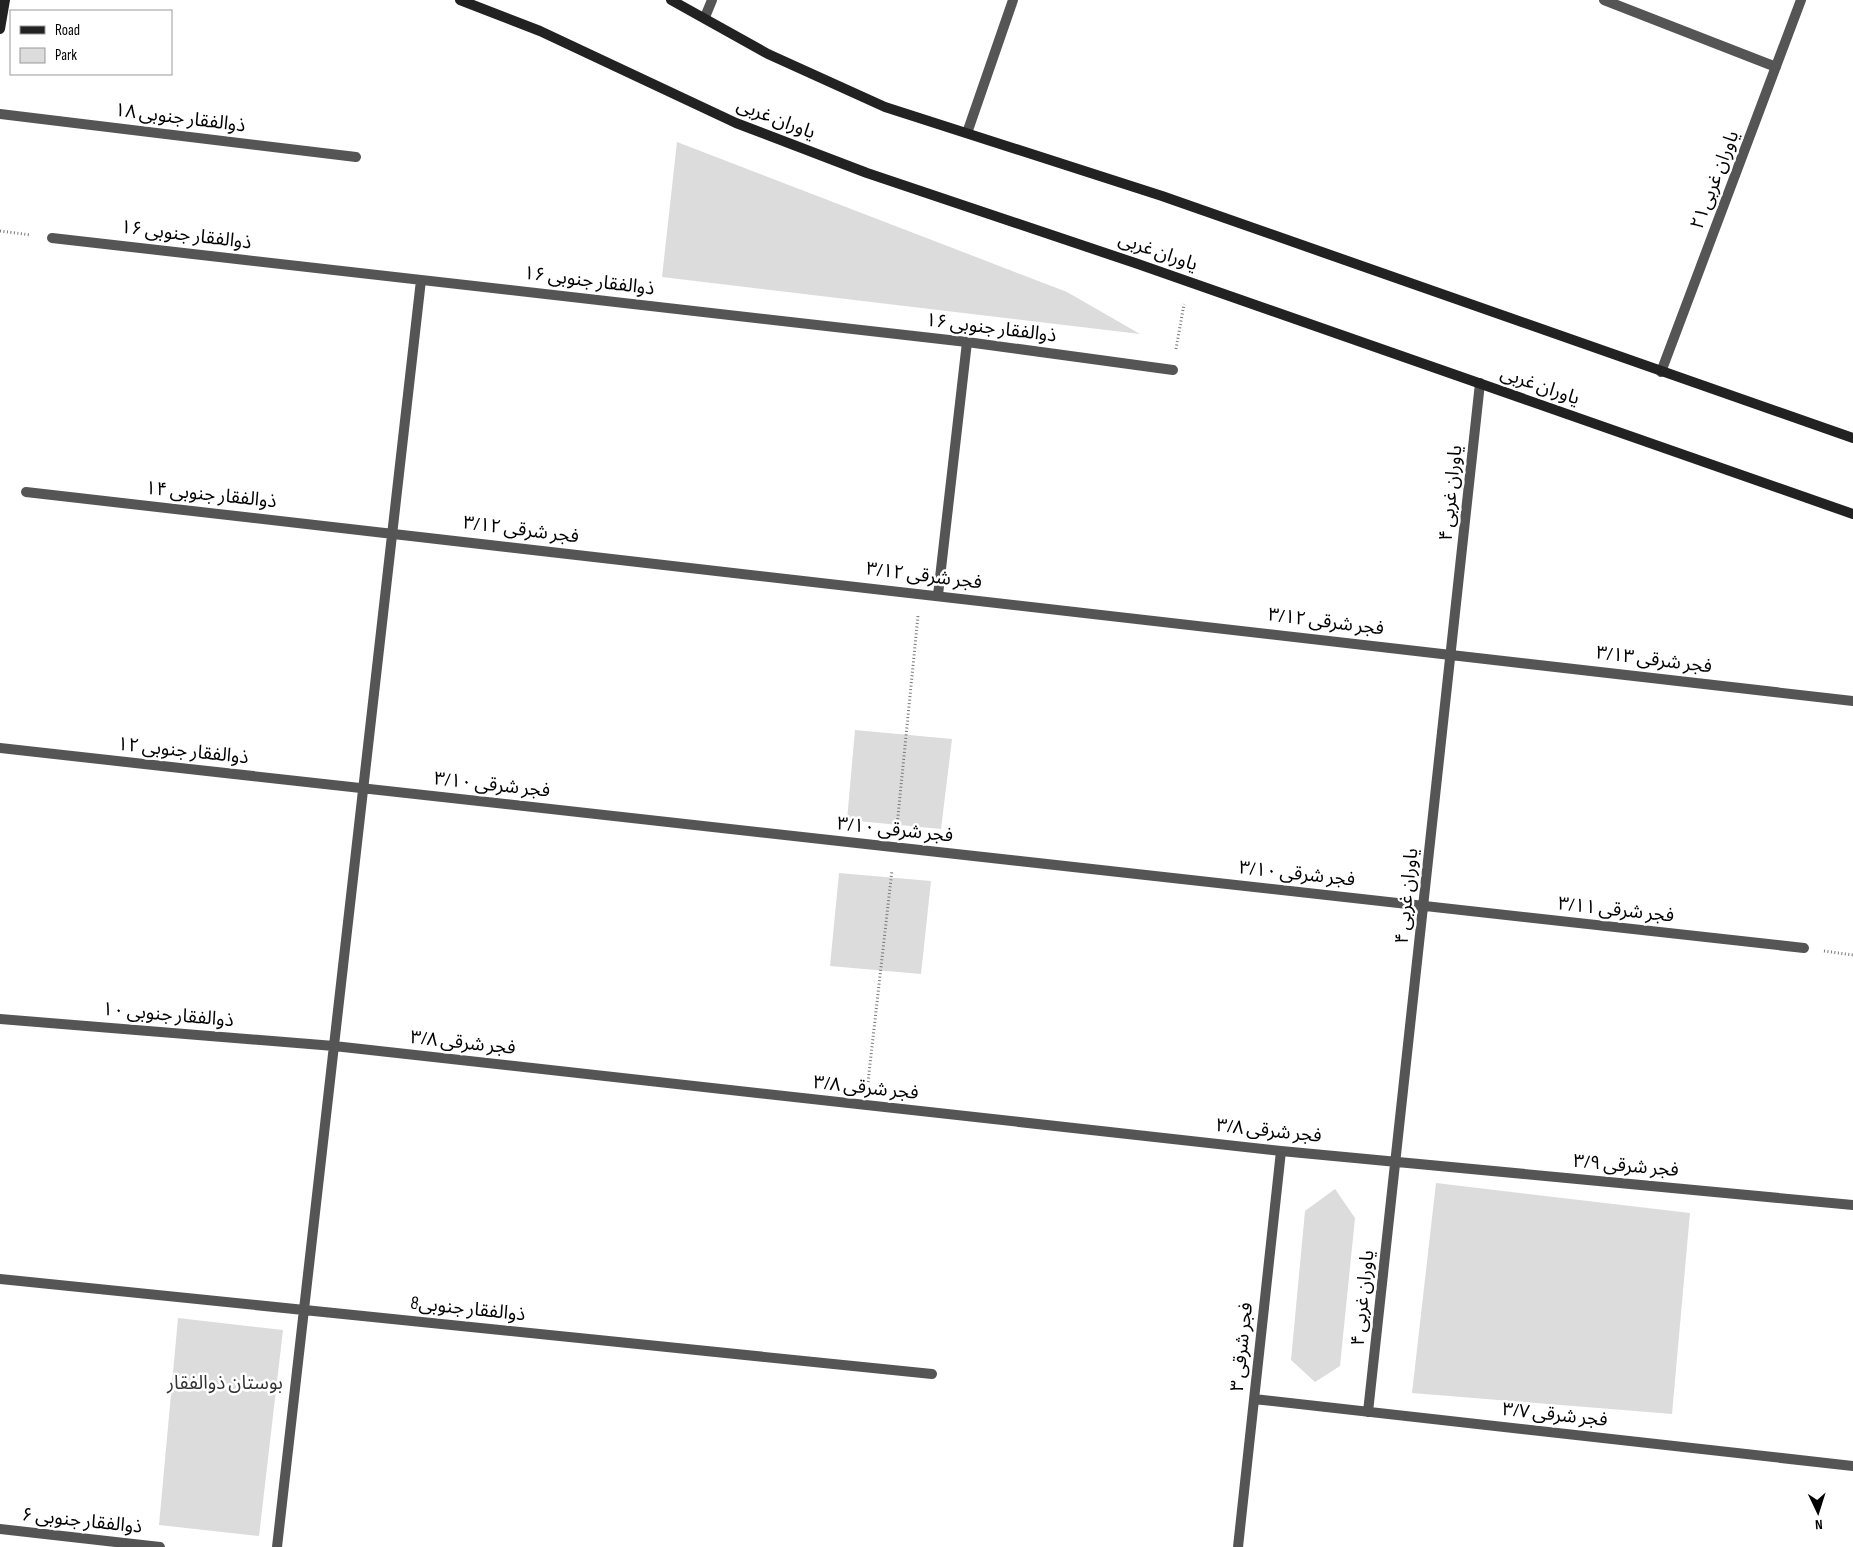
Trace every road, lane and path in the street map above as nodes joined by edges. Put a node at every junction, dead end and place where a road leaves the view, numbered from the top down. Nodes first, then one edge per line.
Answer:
1 (5, 0) edge
2 (460, 0) edge
3 (671, 0) edge
4 (712, 0) edge
5 (1013, 0) edge
6 (1604, 0) edge
7 (1801, 0) edge
8 (1, 14) edge
9 (705, 17) junction
10 (0, 29) edge
11 (1776, 67) junction
12 (0, 114) edge
13 (967, 133) junction
14 (356, 157) dead end
15 (0, 231) edge
16 (52, 238) joint
17 (421, 280) junction
18 (1188, 281) junction
19 (967, 342) junction
20 (1173, 370) joint
21 (1661, 372) junction
22 (1480, 383) junction
23 (1853, 438) edge
24 (26, 492) dead end
25 (1853, 514) edge
26 (392, 532) junction
27 (920, 593) junction
28 (938, 595) junction
29 (1451, 654) junction
30 (1853, 701) edge
31 (0, 748) edge
32 (363, 788) junction
33 (894, 848) junction
34 (1423, 906) junction
35 (1804, 948) joint
36 (1853, 955) edge
37 (0, 1019) edge
38 (334, 1046) junction
39 (866, 1105) junction
40 (1281, 1151) junction
41 (1395, 1162) junction
42 (1853, 1205) edge
43 (0, 1279) edge
44 (304, 1310) junction
45 (932, 1374) dead end
46 (1254, 1400) junction
47 (1368, 1412) junction
48 (1853, 1466) edge
49 (0, 1529) edge
50 (160, 1547) edge
51 (277, 1547) edge
52 (1238, 1547) edge

1 - 8 main road
2 - 18 main road, یاوران غربی
3 - 9 main road
4 - 9 street
5 - 13 street
6 - 11 street
7 - 11 street, یاوران غربی۲۱
8 - 10 main road
9 - 13 main road
11 - 21 street, یاوران غربی۲۱
12 - 14 street, ۱۸ ذوالفقار جنوبی
13 - 21 main road
15 - 16 path
16 - 17 street, ۱۶ ذوالفقار جنوبی
17 - 19 street, ۱۶ ذوالفقار جنوبی
17 - 26 street
18 - 20 path
18 - 22 main road, یاوران غربی
19 - 20 street, ۱۶ ذوالفقار جنوبی
19 - 28 street
21 - 23 main road
22 - 25 main road, یاوران غربی
22 - 29 street, ۴ یاوران غربی
24 - 26 street, ۱۴ ذوالفقار جنوبی
26 - 27 street, ۳/۱۲ فجر شرقی
26 - 32 street
27 - 28 street, ۳/۱۲ فجر شرقی
27 - 33 path
28 - 29 street, ۳/۱۲ فجر شرقی
29 - 30 street, ۳/۱۳ فجر شرقی
29 - 34 street, ۴ یاوران غربی
31 - 32 street, ۱۲ ذوالفقار جنوبی
32 - 33 street, ۳/۱۰ فجر شرقی
32 - 38 street
33 - 34 street, ۳/۱۰ فجر شرقی
33 - 39 path
34 - 35 street, ۳/۱۱ فجر شرقی
34 - 41 street, ۴ یاوران غربی
35 - 36 path
37 - 38 street, ۱۰ ذوالفقار جنوبی
38 - 39 street, ۳/۸ فجر شرقی
38 - 44 street
39 - 40 street, ۳/۸ فجر شرقی
40 - 41 street, ۳/۸ فجر شرقی
40 - 46 street, ۳ فجر شرقی
41 - 42 street, ۳/۹ فجر شرقی
41 - 47 street, ۴ یاوران غربی
43 - 44 street, 8ذوالفقار جنوبی
44 - 45 street, 8ذوالفقار جنوبی
44 - 51 street
46 - 47 street, ۳/۷ فجر شرقی
46 - 52 street, ۳ فجر شرقی
47 - 48 street, ۳/۷ فجر شرقی
49 - 50 street, ۶ ذوالفقار جنوبی

